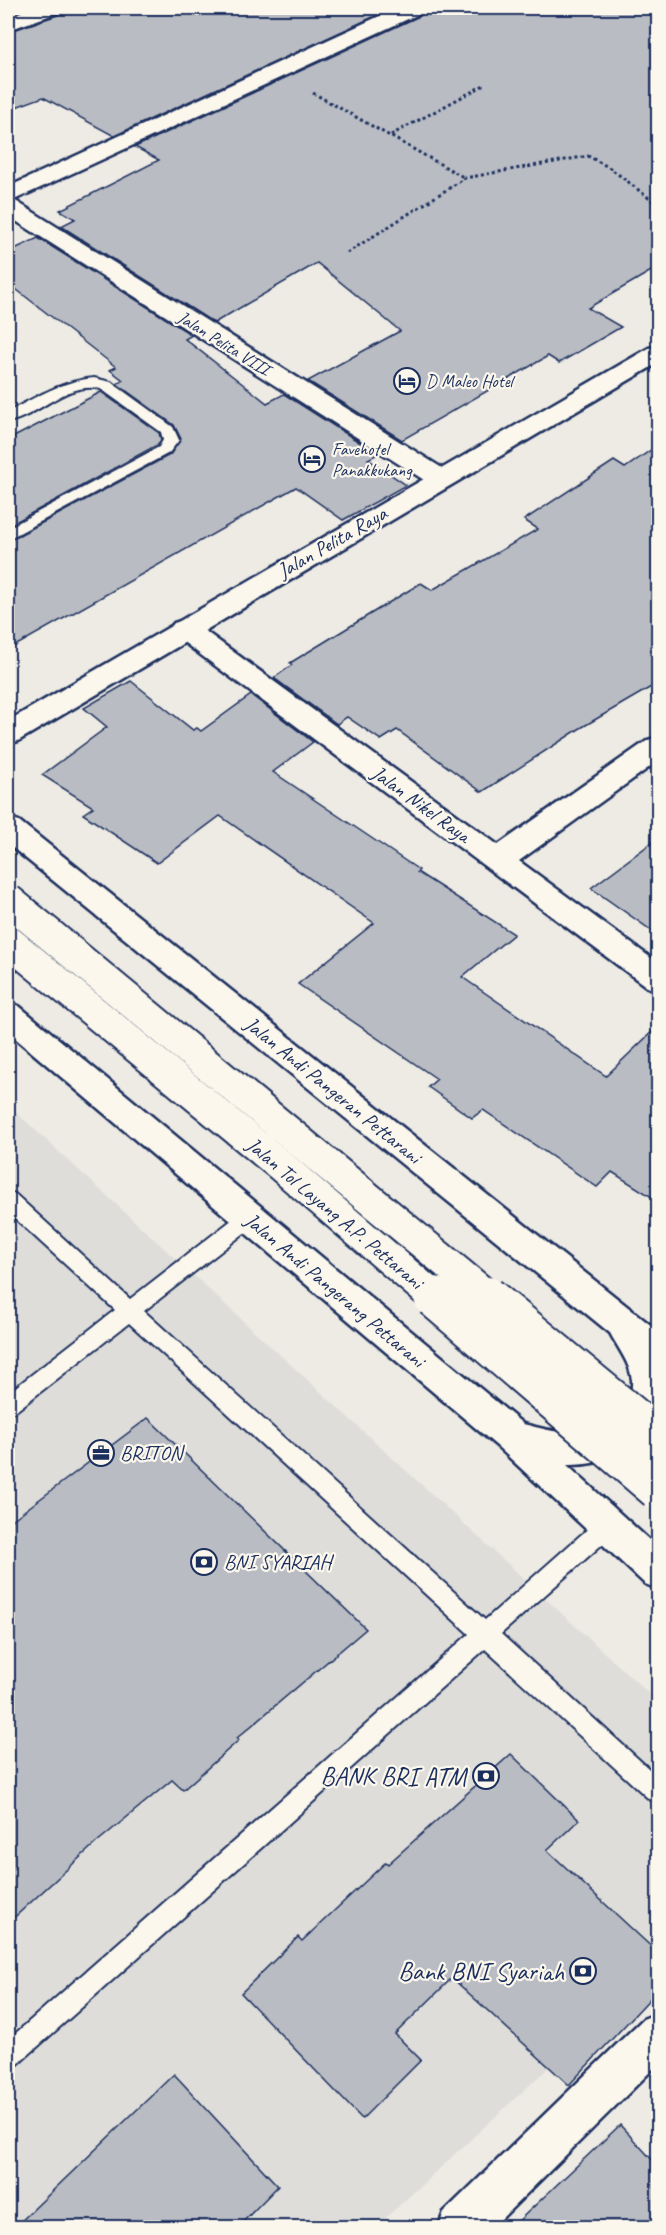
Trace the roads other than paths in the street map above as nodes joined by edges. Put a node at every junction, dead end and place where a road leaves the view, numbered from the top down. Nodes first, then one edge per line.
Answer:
1 (49, 8) edge
2 (413, 8) edge
3 (8, 24) edge
4 (8, 195) edge
5 (8, 206) edge
6 (658, 353) edge
7 (8, 418) edge
8 (441, 479) junction
9 (8, 534) edge
10 (184, 629) junction
11 (8, 734) edge
12 (658, 747) edge
13 (8, 828) edge
14 (498, 860) junction
15 (8, 900) edge
16 (8, 940) edge
17 (658, 979) edge
18 (8, 1014) edge
19 (8, 1200) edge
20 (249, 1218) junction
21 (129, 1311) junction
22 (622, 1321) junction
23 (658, 1351) edge
24 (8, 1405) edge
25 (511, 1436) junction
26 (658, 1438) edge
27 (658, 1489) edge
28 (608, 1525) junction
29 (658, 1572) edge
30 (484, 1635) junction
31 (658, 1792) edge
32 (658, 2034) edge
33 (8, 2056) edge
34 (460, 2228) edge

1 - 3 main road
2 - 4 main road
5 - 8 main road, Jalan Pelita VIII
6 - 8 main road, Jalan Pelita Raya
7 - 9 lane
8 - 10 main road, Jalan Pelita Raya
10 - 11 main road, Jalan Pelita Raya
10 - 14 main road, Jalan Nikel Raya
12 - 14 main road
13 - 22 main road, Jalan Andi Pangeran Pettarani
14 - 17 main road, Jalan Nikel Raya
15 - 26 main road, Jalan Tol Layang A.P. Pettarani, bridge
16 - 27 main road, Jalan Tol Layang A.P. Pettarani, bridge
18 - 20 main road, Jalan Andi Pangerang Pettarani
19 - 21 lane
20 - 21 lane
20 - 25 main road, Jalan Andi Pangerang Pettarani
21 - 24 lane
21 - 30 lane
22 - 23 main road, Jalan Andi Pangeran Pettarani
22 - 25 main road
25 - 28 main road, Jalan Andi Pangerang Pettarani
28 - 29 main road, Jalan Andi Pangerang Pettarani
28 - 30 lane
30 - 31 lane
30 - 33 lane
32 - 34 main road

